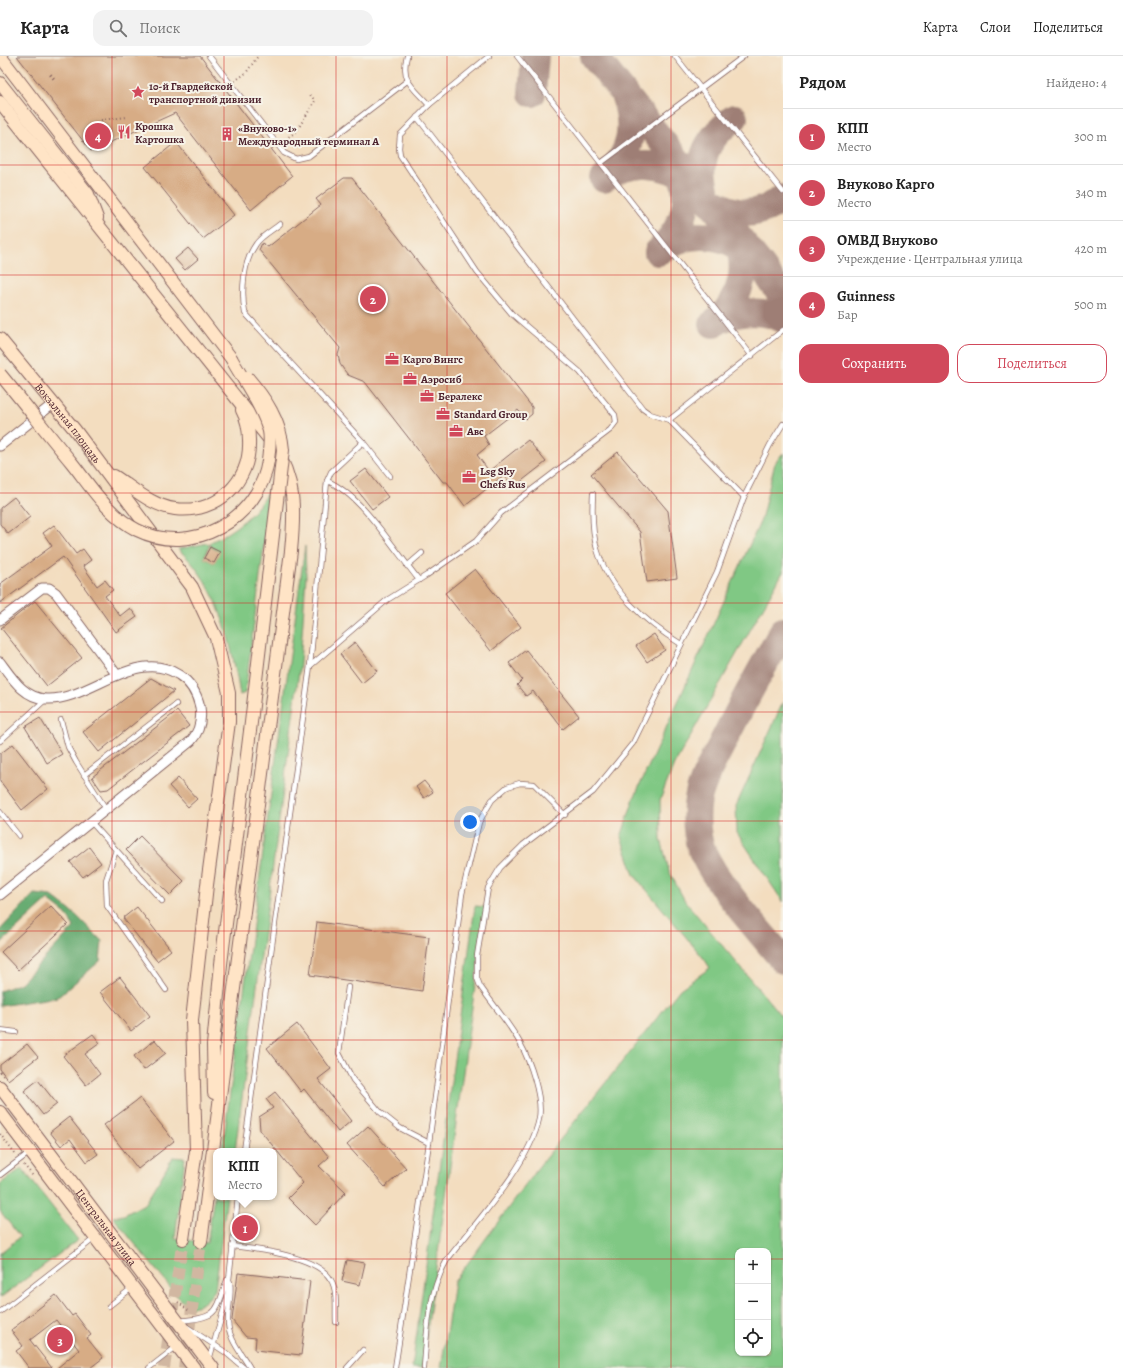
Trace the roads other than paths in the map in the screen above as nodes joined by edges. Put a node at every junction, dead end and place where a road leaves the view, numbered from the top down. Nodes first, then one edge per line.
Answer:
1 (0, 56) edge
2 (209, 56) edge
3 (408, 56) edge
4 (489, 56) edge
5 (517, 56) edge
6 (675, 56) edge
7 (744, 56) edge
8 (407, 81) junction
9 (0, 83) edge
10 (701, 89) junction
11 (0, 102) edge
12 (429, 105) junction
13 (417, 117) junction
14 (601, 163) junction
15 (783, 192) edge
16 (280, 224) dead end
17 (102, 230) junction
18 (783, 330) edge
19 (0, 339) edge
20 (752, 356) junction
21 (231, 358) junction
22 (0, 374) edge
23 (226, 384) junction
24 (53, 404) junction
25 (669, 420) junction
26 (783, 424) edge
27 (363, 442) junction
28 (0, 446) edge
29 (106, 471) junction
30 (390, 476) dead end
31 (327, 480) junction
32 (593, 494) dead end
33 (744, 497) junction
34 (422, 553) dead end
35 (407, 566) junction
36 (419, 580) junction
37 (0, 620) edge
38 (681, 644) junction
39 (0, 662) edge
40 (310, 666) junction
41 (116, 675) junction
42 (46, 699) junction
43 (176, 704) dead end
44 (61, 720) dead end
45 (0, 741) edge
46 (84, 775) junction
47 (106, 809) junction
48 (0, 812) edge
49 (565, 814) junction
50 (91, 822) junction
51 (19, 836) dead end
52 (116, 850) junction
53 (0, 895) edge
54 (162, 901) dead end
55 (348, 987) dead end
56 (166, 990) dead end
57 (0, 1030) edge
58 (16, 1032) dead end
59 (0, 1087) edge
60 (0, 1112) edge
61 (215, 1136) junction
62 (429, 1143) junction
63 (213, 1148) edge
64 (244, 1148) edge
65 (213, 1151) edge
66 (25, 1156) junction
67 (0, 1175) edge
68 (238, 1200) edge
69 (95, 1238) junction
70 (183, 1240) tunnel mouth
71 (201, 1242) tunnel mouth
72 (232, 1246) junction
73 (229, 1272) junction
74 (132, 1287) junction
75 (109, 1306) dead end
76 (0, 1312) edge
77 (177, 1321) junction
78 (336, 1322) dead end
79 (215, 1344) junction
80 (177, 1346) junction
81 (363, 1350) dead end
82 (209, 1366) edge
83 (149, 1368) edge
84 (194, 1368) edge
85 (244, 1368) edge
86 (250, 1368) edge
87 (347, 1368) edge
88 (395, 1368) edge
89 (424, 1368) edge

1 - 21 main road
2 - 8 lane
3 - 8 lane
4 - 12 lane
5 - 14 lane
6 - 10 lane
7 - 10 lane
8 - 12 lane
9 - 17 main road
10 - 14 lane
10 - 15 lane
11 - 17 main road
12 - 13 lane
13 - 25 lane
13 - 36 lane
14 - 20 lane
16 - 27 lane
17 - 23 main road
18 - 20 lane
19 - 24 main road, Вокзальная площадь
20 - 25 lane
21 - 22 main road, bridge
21 - 61 main road, bridge
23 - 29 main road
23 - 61 main road
24 - 28 street
24 - 29 main road, Вокзальная площадь
25 - 33 lane
26 - 33 lane
27 - 30 lane
27 - 31 lane
29 - 70 main road, Вокзальная площадь
31 - 35 lane
31 - 40 lane
32 - 38 lane
33 - 38 lane
34 - 35 lane
35 - 36 lane
36 - 40 lane
37 - 41 street
38 - 49 lane
39 - 42 street
40 - 64 lane
41 - 42 street
41 - 47 street
42 - 45 lane
43 - 46 lane
44 - 46 lane
46 - 47 lane
47 - 50 street
48 - 51 lane
49 - 62 lane
49 - 89 lane
50 - 52 lane
50 - 53 street
52 - 54 lane
52 - 56 lane
55 - 62 lane
57 - 58 lane
59 - 77 main road, Центральная улица
60 - 66 main road, Центральная улица
61 - 63 main road
62 - 88 lane
65 - 71 main road
66 - 67 lane
66 - 69 main road, Центральная улица
68 - 72 lane
69 - 74 main road, Центральная улица
69 - 76 lane
72 - 73 lane
72 - 78 lane
73 - 77 lane
73 - 79 lane
73 - 86 lane
74 - 75 lane
74 - 80 main road, Центральная улица
77 - 79 lane
77 - 82 main road, Центральная улица
79 - 82 lane
79 - 85 lane
80 - 83 lane
80 - 84 main road, Центральная улица
81 - 87 lane

